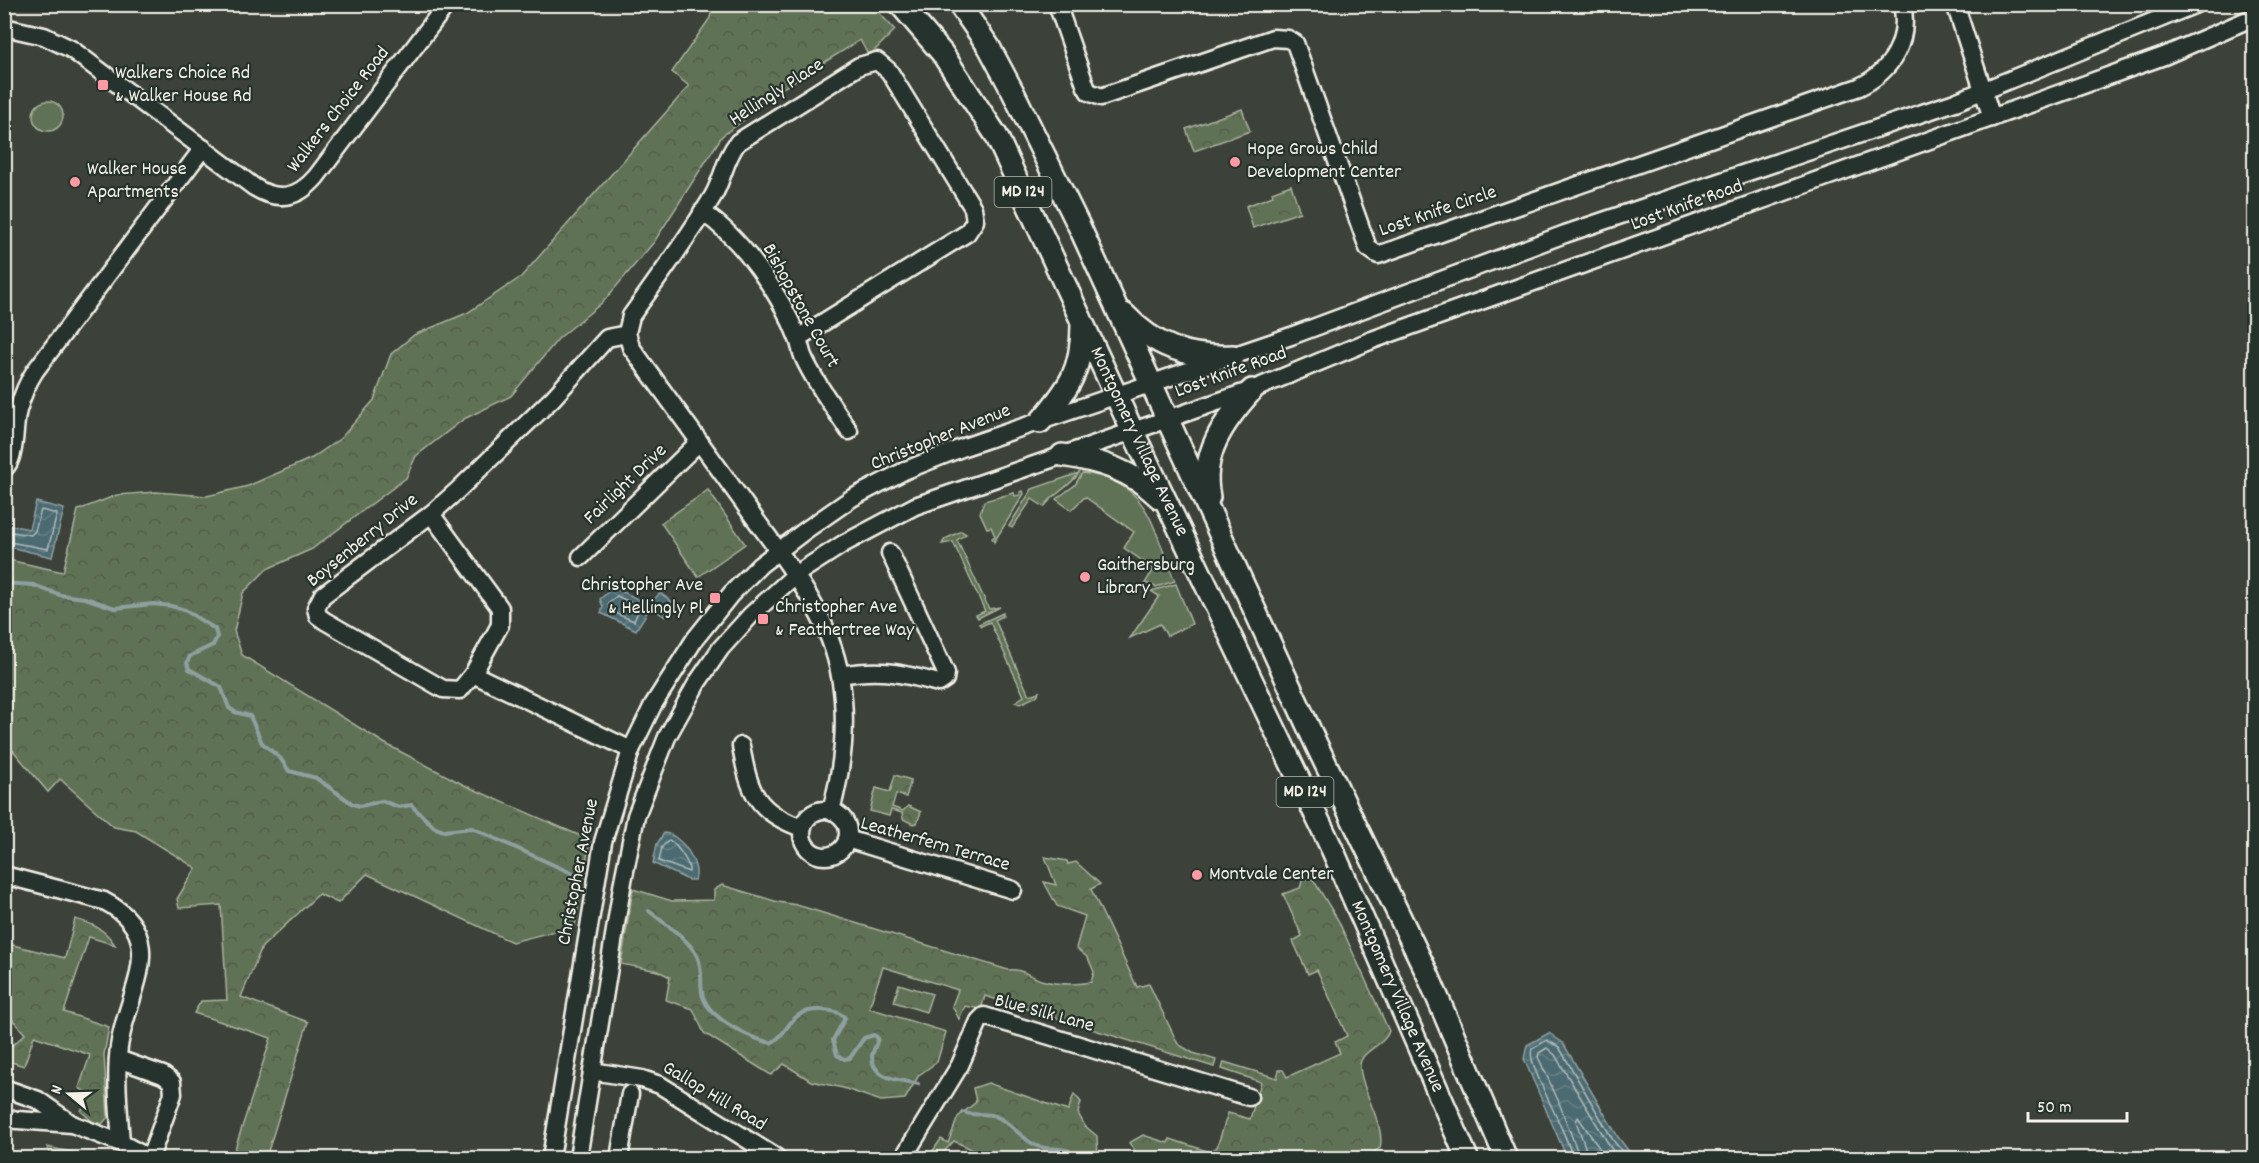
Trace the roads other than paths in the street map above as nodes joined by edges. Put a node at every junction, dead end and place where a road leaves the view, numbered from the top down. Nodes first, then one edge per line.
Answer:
1 (447, 4) edge
2 (900, 4) edge
3 (959, 4) edge
4 (1057, 4) edge
5 (1902, 4) edge
6 (1955, 4) edge
7 (2196, 4) edge
8 (2254, 17) edge
9 (4, 27) edge
10 (1984, 92) junction
11 (1992, 118) junction
12 (203, 148) junction
13 (702, 212) junction
14 (1115, 304) junction
15 (1082, 321) junction
16 (627, 334) junction
17 (798, 338) junction
18 (1233, 356) junction
19 (1151, 384) junction
20 (1252, 390) junction
21 (1117, 397) junction
22 (1167, 419) junction
23 (1040, 422) junction
24 (1132, 430) junction
25 (849, 431) dead end
26 (699, 442) junction
27 (1062, 455) junction
28 (4, 469) edge
29 (1170, 507) junction
30 (431, 514) junction
31 (1213, 516) junction
32 (778, 551) junction
33 (890, 553) dead end
34 (581, 557) dead end
35 (795, 575) junction
36 (473, 674) junction
37 (840, 675) junction
38 (741, 746) dead end
39 (631, 750) junction
40 (831, 811) junction
41 (802, 828) junction
42 (847, 840) junction
43 (4, 875) edge
44 (1013, 890) dead end
45 (118, 1059) junction
46 (592, 1071) junction
47 (4, 1088) edge
48 (630, 1094) dead end
49 (1249, 1097) dead end
50 (4, 1119) edge
51 (72, 1124) junction
52 (121, 1143) junction
53 (149, 1158) edge
54 (551, 1158) edge
55 (578, 1158) edge
56 (619, 1158) edge
57 (777, 1158) edge
58 (903, 1158) edge
59 (1467, 1158) edge
60 (1506, 1158) edge

1 - 12 street, Walkers Choice Road
2 - 15 main road, Montgomery Village Avenue / MD 124
3 - 14 main road, Montgomery Village Avenue / MD 124
4 - 5 street, Lost Knife Circle
6 - 10 street
7 - 10 street, Lost Knife Road
8 - 11 street, Lost Knife Road
9 - 12 street, Walkers Choice Road
10 - 11 street
10 - 18 street, Lost Knife Road
11 - 20 street, Lost Knife Road
12 - 28 street
13 - 16 street, Hellingly Place
13 - 17 street, Bishopstone Court
13 - 17 street, Hellingly Place
14 - 18 main road
14 - 19 main road, Montgomery Village Avenue / MD 124
15 - 21 main road, Montgomery Village Avenue / MD 124
15 - 23 main road
16 - 26 street
16 - 30 street, Boysenberry Drive
17 - 25 street, Bishopstone Court
18 - 19 street, Lost Knife Road
19 - 21 street, Lost Knife Road
19 - 22 main road, Montgomery Village Avenue / MD 124
20 - 22 street, Lost Knife Road
20 - 31 main road
21 - 23 street, Christopher Avenue
21 - 24 main road, Montgomery Village Avenue / MD 124
22 - 24 street, Lost Knife Road
22 - 31 main road, Montgomery Village Avenue / MD 124
23 - 32 street, Christopher Avenue
24 - 27 street
24 - 29 main road, Montgomery Village Avenue / MD 124
26 - 32 street
26 - 34 street, Fairlight Drive
27 - 29 main road
27 - 35 street
29 - 59 main road, Montgomery Village Avenue / MD 124
30 - 36 street
30 - 36 street, Boysenberry Drive
31 - 60 main road, Montgomery Village Avenue / MD 124
32 - 35 street
32 - 39 street, Christopher Avenue
33 - 37 street
35 - 37 street
35 - 46 street
36 - 39 street
37 - 40 street
38 - 41 street
39 - 54 street, Christopher Avenue
40 - 41 street
40 - 42 street
41 - 42 street, Leatherfern Terrace
42 - 44 street, Leatherfern Terrace
43 - 45 street
45 - 52 street
45 - 53 street
46 - 55 street
46 - 57 street, Gallop Hill Road
47 - 51 street
48 - 56 street
49 - 58 street, Blue Silk Lane
50 - 51 street
51 - 52 street
52 - 53 street

